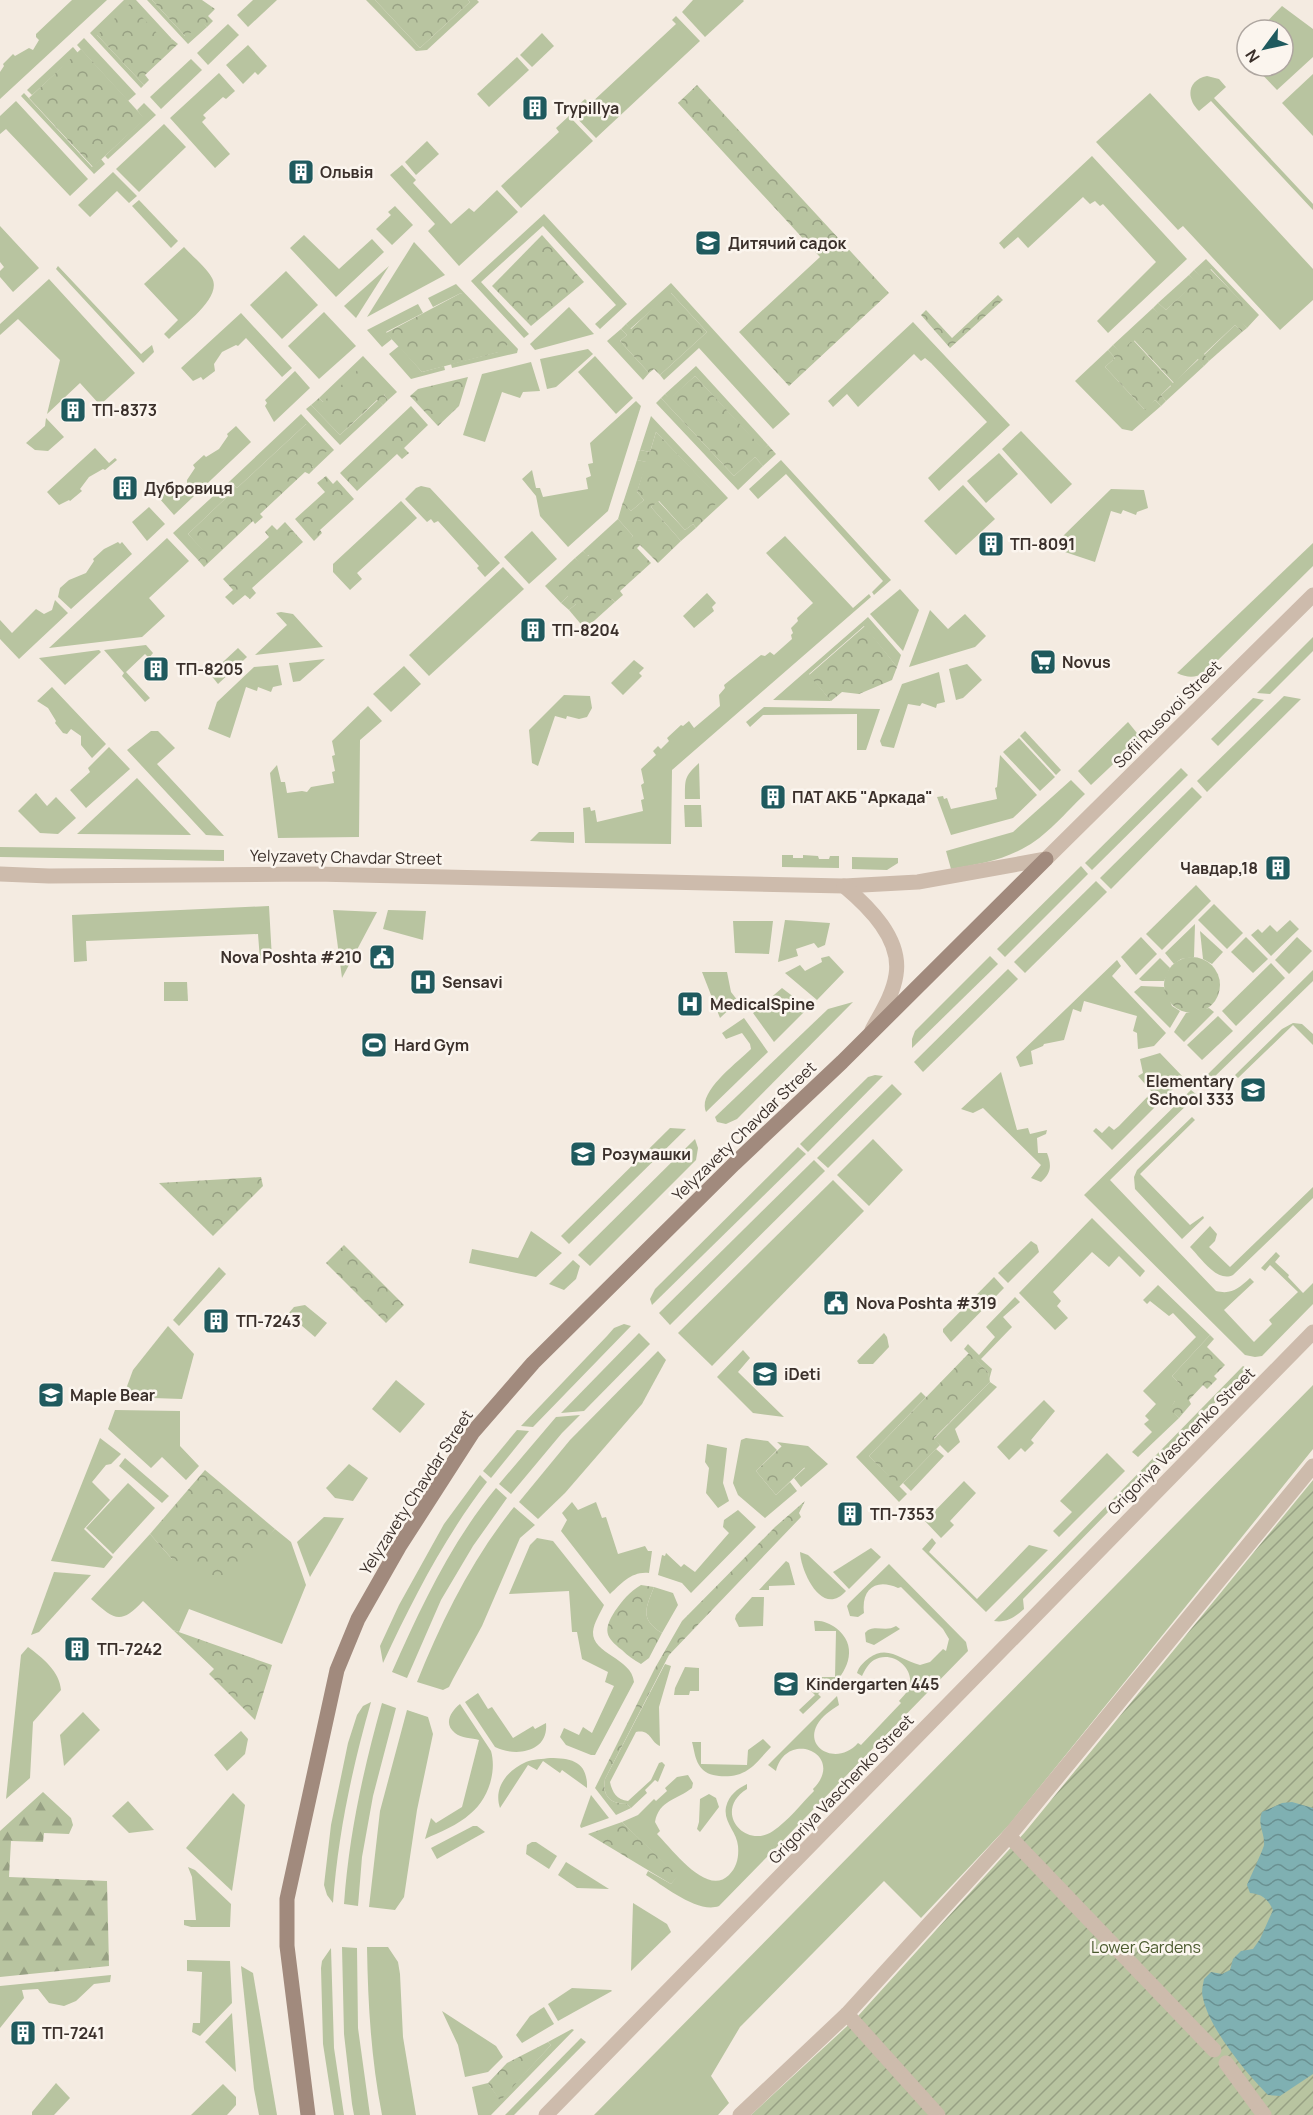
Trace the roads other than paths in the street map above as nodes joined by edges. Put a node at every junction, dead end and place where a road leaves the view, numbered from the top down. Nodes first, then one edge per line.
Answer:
1 (1313, 595) edge
2 (1046, 859) junction
3 (0, 874) edge
4 (844, 886) junction
5 (871, 1032) junction
6 (1313, 1332) edge
7 (1313, 1466) edge
8 (1009, 1836) junction
9 (847, 2014) junction
10 (1214, 2050) dead end
11 (1226, 2063) dead end
12 (308, 2115) edge
13 (546, 2115) edge
14 (740, 2115) edge
15 (938, 2115) edge
16 (1264, 2115) edge

1 - 2 street, Sofii Rusovoi Street
2 - 4 street
2 - 5 street, Yelyzavety Chavdar Street
3 - 4 street, Yelyzavety Chavdar Street
4 - 5 street, Yelyzavety Chavdar Street
5 - 12 street, Yelyzavety Chavdar Street
6 - 13 street, Grigoriya Vaschenko Street
7 - 8 street
8 - 9 street
8 - 10 street
9 - 14 street
9 - 15 street
11 - 16 street

